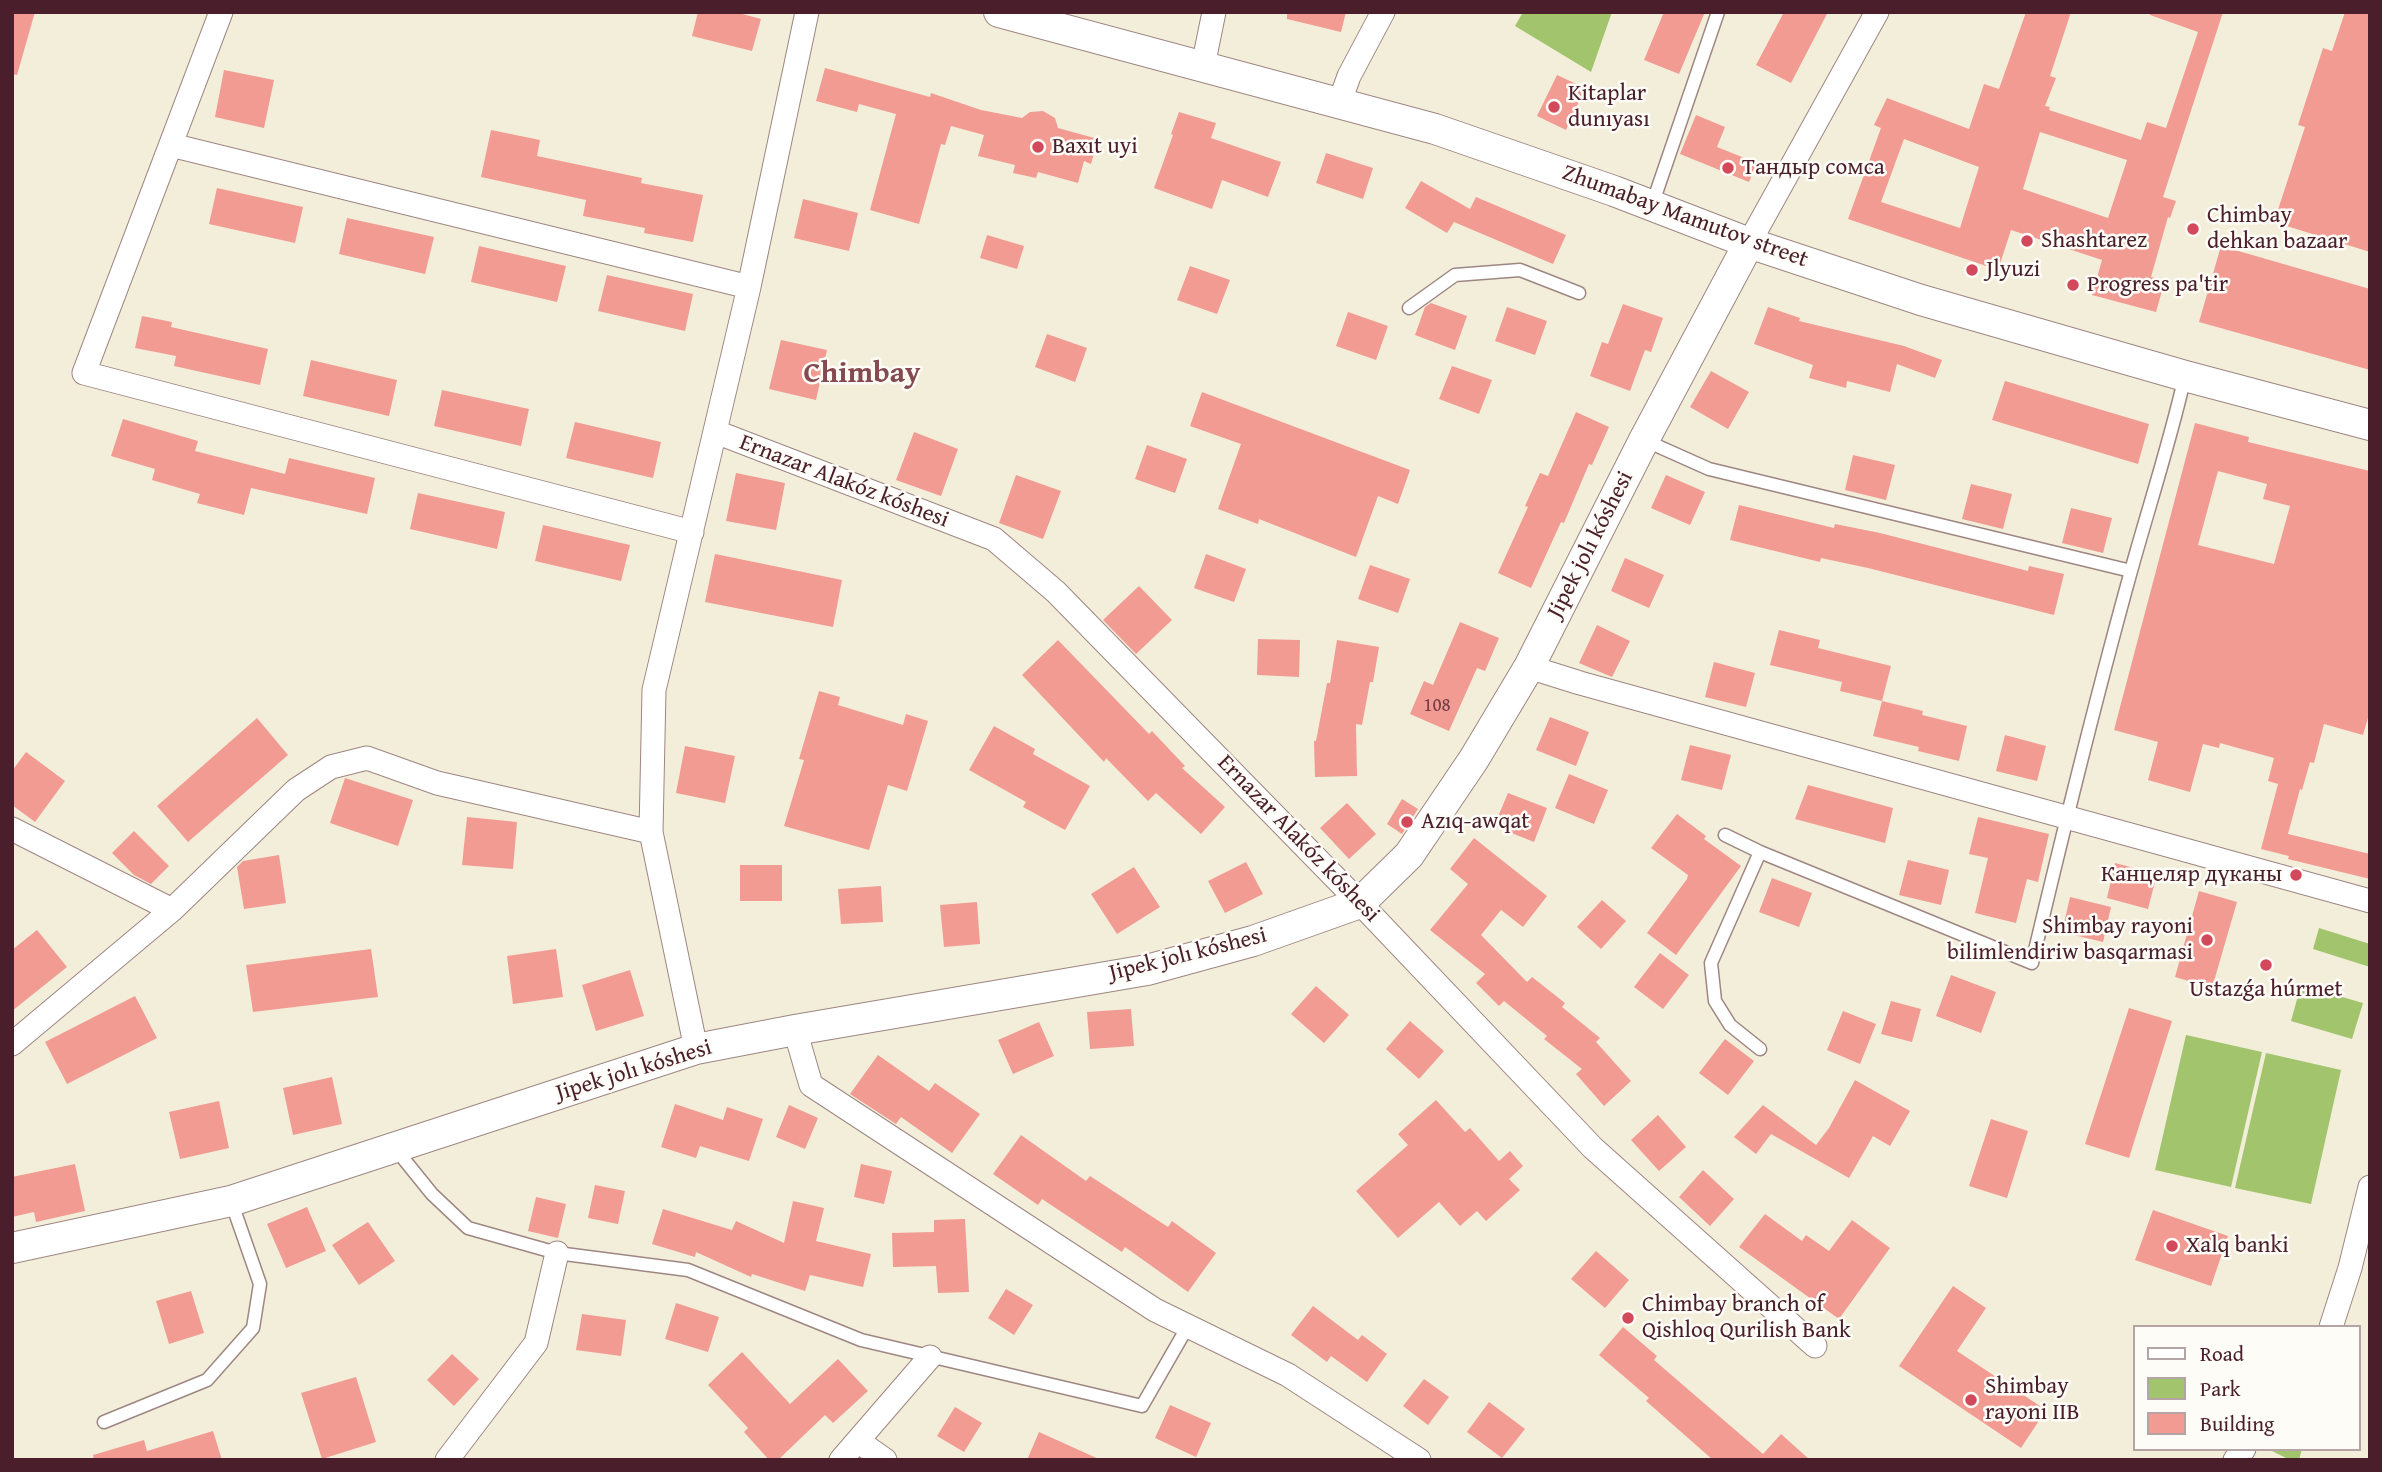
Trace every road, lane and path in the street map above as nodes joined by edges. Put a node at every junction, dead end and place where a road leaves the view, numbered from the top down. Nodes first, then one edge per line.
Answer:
1 (221, 12) edge
2 (807, 12) edge
3 (999, 12) edge
4 (1213, 12) edge
5 (1382, 12) edge
6 (1718, 12) edge
7 (1877, 12) edge
8 (1203, 66) junction
9 (1339, 104) junction
10 (171, 145) junction
11 (1652, 205) junction
12 (1749, 243) junction
13 (749, 287) junction
14 (1579, 293) dead end
15 (1409, 308) dead end
16 (2185, 376) junction
17 (2370, 425) edge
18 (716, 432) junction
19 (1644, 440) junction
20 (692, 532) junction
21 (2131, 571) junction
22 (1529, 667) junction
23 (2067, 818) junction
24 (12, 829) edge
25 (651, 832) junction
26 (1725, 835) dead end
27 (1760, 852) junction
28 (2370, 901) edge
29 (1360, 903) junction
30 (172, 910) junction
31 (794, 1030) junction
32 (12, 1044) edge
33 (696, 1049) junction
34 (1760, 1049) dead end
35 (394, 1147) junction
36 (2370, 1187) edge
37 (231, 1201) junction
38 (12, 1248) edge
39 (557, 1253) junction
40 (2332, 1325) edge
41 (1188, 1326) junction
42 (1815, 1346) dead end
43 (930, 1357) junction
44 (104, 1422) dead end
45 (858, 1441) junction
46 (447, 1460) edge
47 (841, 1460) edge
48 (885, 1460) edge
49 (1419, 1460) edge

1 - 10 street
2 - 13 street
3 - 8 street, Zhumabay Mamutov street
4 - 8 street
5 - 9 street
6 - 11 lane
7 - 12 street, Jipek jolı kóshesi
8 - 9 street, Zhumabay Mamutov street
9 - 11 street, Zhumabay Mamutov street
10 - 13 street
10 - 20 street
11 - 12 street, Zhumabay Mamutov street
12 - 16 street, Zhumabay Mamutov street
12 - 19 street, Jipek jolı kóshesi
13 - 18 street
14 - 15 lane
16 - 17 street, Zhumabay Mamutov street
16 - 21 lane
18 - 20 street
18 - 29 street, Ernazar Alakóz kóshesi
19 - 21 lane
19 - 22 street, Jipek jolı kóshesi
20 - 25 street
21 - 23 lane
22 - 23 street
22 - 29 street, Jipek jolı kóshesi
23 - 27 lane
23 - 28 street
24 - 30 street
25 - 30 street
25 - 33 street
26 - 27 lane
27 - 34 lane
29 - 31 street, Jipek jolı kóshesi
29 - 42 street, Ernazar Alakóz kóshesi
30 - 32 street
31 - 33 street, Jipek jolı kóshesi
31 - 41 street
33 - 35 street, Jipek jolı kóshesi
35 - 37 street, Jipek jolı kóshesi
35 - 39 lane
36 - 40 street
37 - 38 street, Jipek jolı kóshesi
37 - 44 lane
39 - 43 lane
39 - 46 street
41 - 43 lane
41 - 49 street
43 - 45 street
45 - 47 street
45 - 48 street

